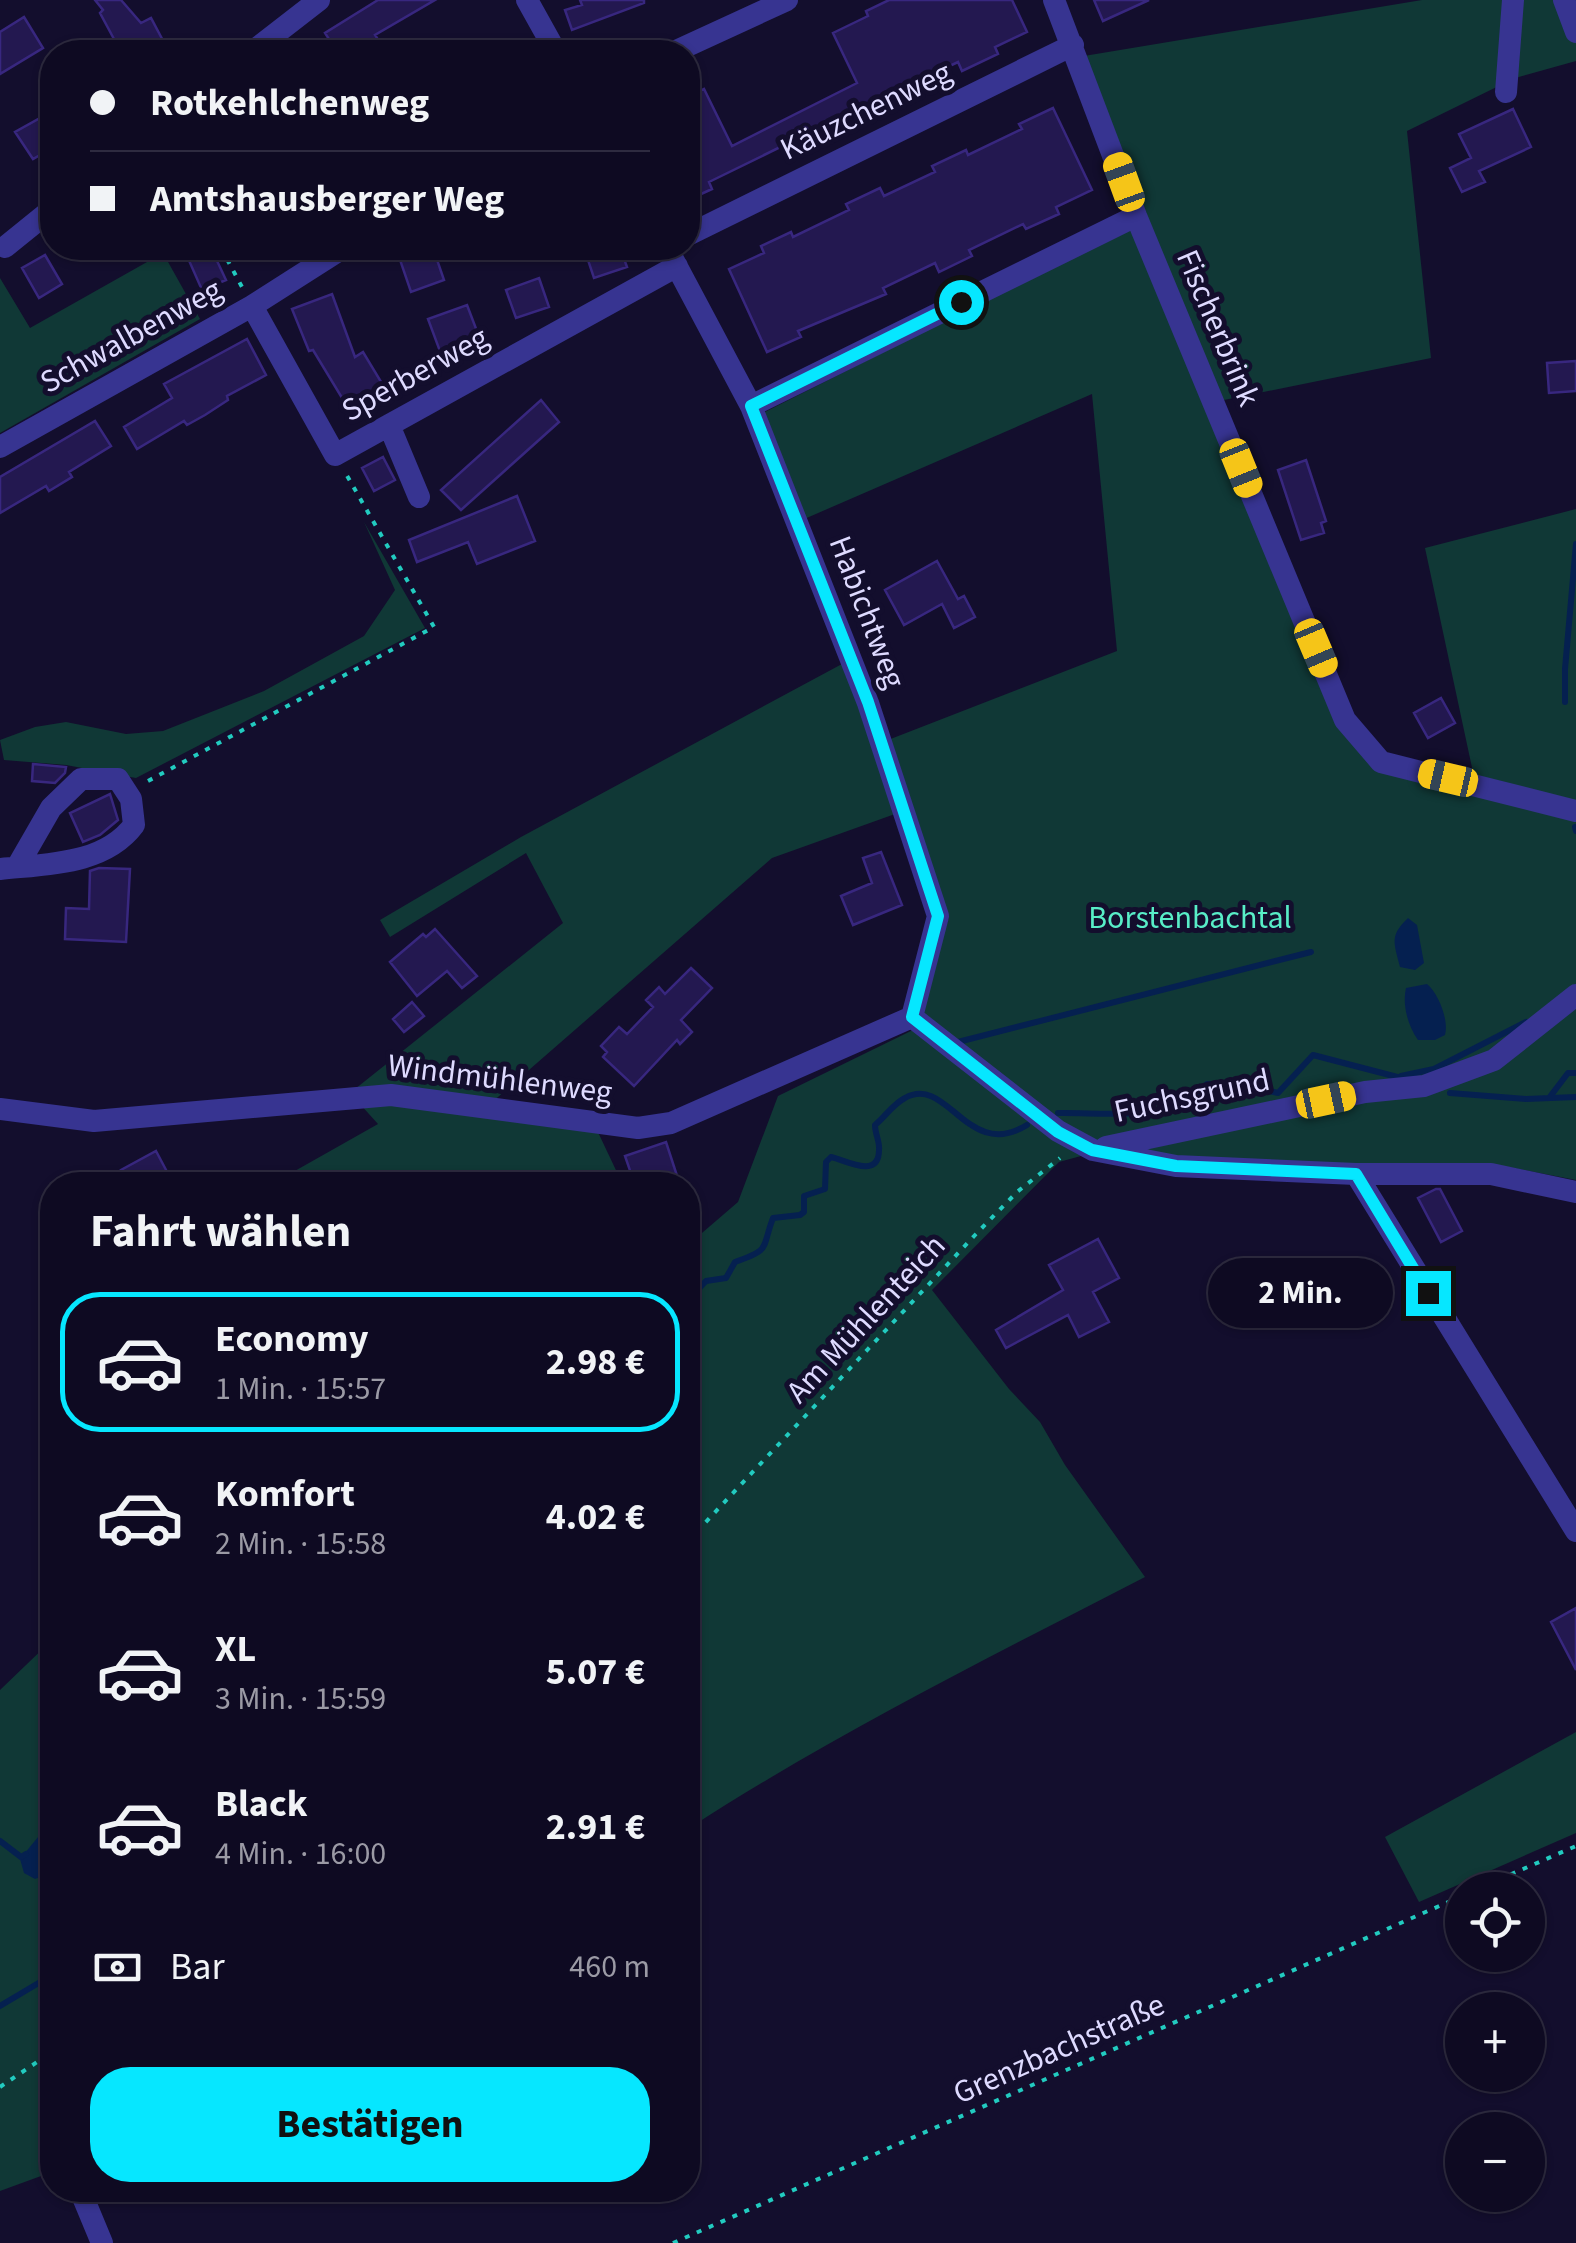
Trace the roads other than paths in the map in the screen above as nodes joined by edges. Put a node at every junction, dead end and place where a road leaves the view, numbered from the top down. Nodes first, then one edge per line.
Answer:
1 (319, 0) edge
2 (526, 0) edge
3 (787, 0) edge
4 (1054, 0) edge
5 (1513, 0) edge
6 (1564, 0) edge
7 (1576, 32) edge
8 (267, 40) edge
9 (549, 40) edge
10 (700, 40) edge
11 (1073, 45) junction
12 (1506, 92) dead end
13 (1136, 216) junction
14 (40, 219) edge
15 (700, 229) edge
16 (4, 247) dead end
17 (324, 260) edge
18 (667, 260) edge
19 (674, 260) edge
20 (252, 306) junction
21 (751, 406) junction
22 (389, 425) junction
23 (0, 447) edge
24 (420, 496) dead end
25 (1576, 811) edge
26 (6, 868) edge
27 (1576, 995) edge
28 (912, 1017) junction
29 (0, 1109) edge
30 (1092, 1150) junction
31 (1356, 1174) junction
32 (1576, 1192) edge
33 (1576, 1531) edge
34 (85, 2202) edge
35 (102, 2243) edge

1 - 8 street
2 - 9 street
3 - 10 street
4 - 11 street, Fischerbrink
5 - 12 street
6 - 7 street
11 - 13 street, Fischerbrink
11 - 15 street, Käuzchenweg
13 - 21 street
13 - 25 street, Fischerbrink
14 - 16 street
17 - 20 street, Schwalbenweg
18 - 22 street, Sperberweg
19 - 21 street, Habichtweg
20 - 22 street, Sperberweg
20 - 23 street, Schwalbenweg
21 - 28 street, Habichtweg
22 - 24 street
26 - 26 street
27 - 30 street, Fuchsgrund
28 - 29 street, Windmühlenweg
28 - 30 street
30 - 31 street
31 - 32 street
31 - 33 street
34 - 35 street

